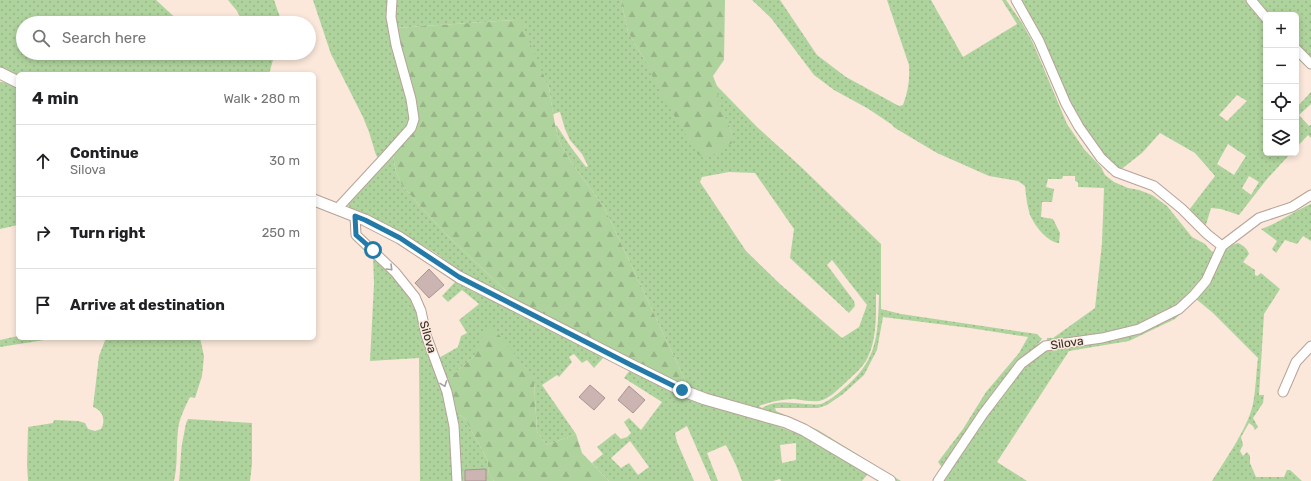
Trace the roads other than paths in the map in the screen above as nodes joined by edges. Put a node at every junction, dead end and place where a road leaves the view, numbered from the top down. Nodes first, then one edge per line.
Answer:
1 (392, 0) edge
2 (1016, 0) edge
3 (1251, 0) edge
4 (1263, 14) edge
5 (1299, 52) edge
6 (1311, 64) edge
7 (0, 73) edge
8 (16, 81) edge
9 (1311, 195) edge
10 (316, 201) edge
11 (337, 209) junction
12 (355, 216) junction
13 (1222, 246) junction
14 (1311, 346) edge
15 (1283, 392) dead end
16 (457, 481) edge
17 (890, 481) edge
18 (938, 481) edge

1 - 11 street
2 - 13 street
3 - 4 street
5 - 6 street
7 - 8 street
9 - 13 street, Silova
10 - 11 street
11 - 12 street
12 -> 16 street, Silova
12 - 17 street
13 - 18 street, Silova
14 - 15 street

